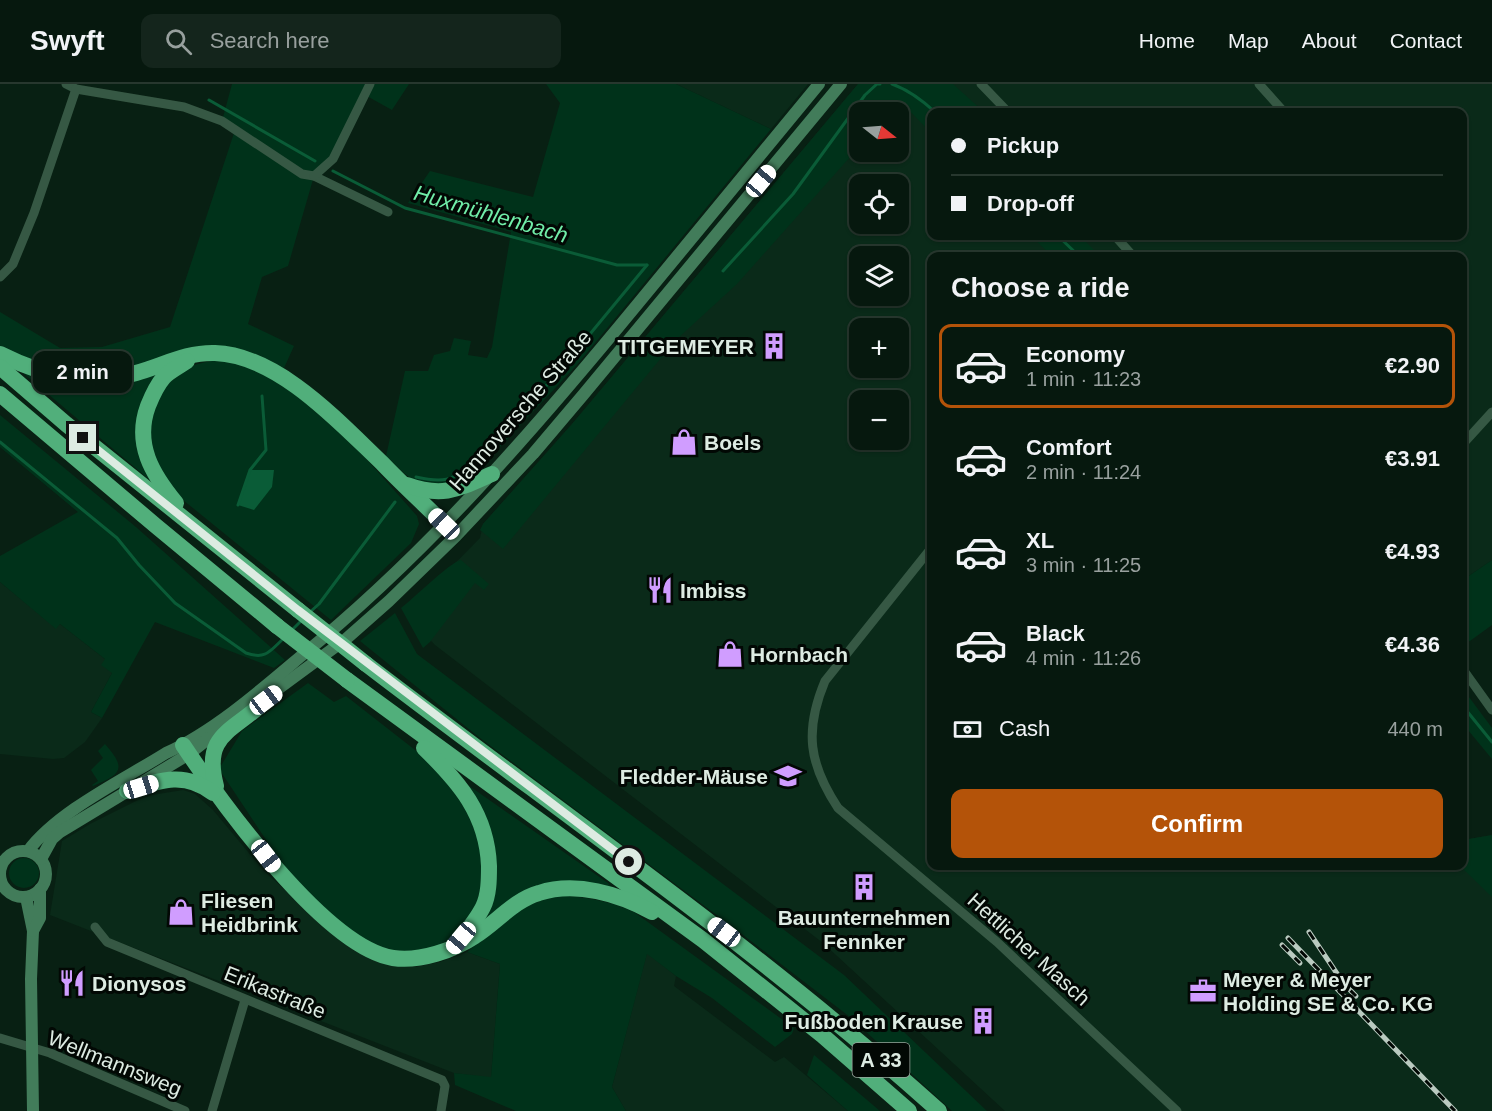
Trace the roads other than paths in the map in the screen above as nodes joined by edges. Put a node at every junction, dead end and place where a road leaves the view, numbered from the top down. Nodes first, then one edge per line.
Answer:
1 (66, 84) edge
2 (370, 84) edge
3 (819, 84) edge
4 (841, 84) edge
5 (981, 84) edge
6 (1259, 84) edge
7 (76, 89) junction
8 (1004, 108) edge
9 (1280, 108) edge
10 (314, 176) junction
11 (388, 212) dead end
12 (1119, 240) edge
13 (1129, 252) edge
14 (0, 277) edge
15 (0, 354) edge
16 (196, 354) junction
17 (0, 367) edge
18 (0, 394) edge
19 (1492, 412) edge
20 (1467, 440) edge
21 (492, 474) junction
22 (403, 484) junction
23 (444, 524) junction
24 (200, 532) junction
25 (456, 536) junction
26 (927, 553) edge
27 (1467, 675) edge
28 (266, 700) junction
29 (378, 702) junction
30 (1492, 710) edge
31 (186, 749) junction
32 (127, 791) junction
33 (223, 801) junction
34 (28, 851) junction
35 (41, 859) junction
36 (0, 873) edge
37 (3, 888) edge
38 (40, 889) junction
39 (26, 897) junction
40 (94, 927) dead end
41 (33, 931) junction
42 (703, 940) junction
43 (452, 948) junction
44 (245, 1000) junction
45 (0, 1038) edge
46 (31, 1048) junction
47 (33, 1111) edge
48 (185, 1111) edge
49 (212, 1111) edge
50 (441, 1111) edge
51 (909, 1111) edge
52 (939, 1111) edge
53 (1177, 1111) edge

1 - 7 street
2 - 10 street
3 - 21 main road, Hannoversche Straße
4 - 25 main road, Hannoversche Straße
5 - 8 street
6 - 9 street
7 - 10 street
7 - 14 street
10 - 11 street
12 - 13 street
15 - 16 highway
16 - 22 highway
16 - 24 highway
17 - 24 highway, A 33
18 - 29 highway, A 33, bridge
19 - 20 street
21 - 22 highway
21 - 23 main road, Hannoversche Straße
22 - 23 highway
23 - 25 main road
23 - 31 main road, Hannoversche Straße
24 - 52 highway, A 33, bridge
25 - 28 main road, Hannoversche Straße
26 - 53 street, Hettlicher Masch
27 - 30 street
28 - 31 main road, Hannoversche Straße
28 - 33 highway
29 - 42 highway, A 33
29 - 43 highway
31 - 32 main road
31 - 33 highway
31 - 34 main road
32 - 33 highway
32 - 35 main road
33 - 43 highway
34 - 35 main road
34 - 36 main road
35 - 38 main road
36 - 37 main road
37 - 39 main road
38 - 39 main road
38 - 41 main road
39 - 41 main road
40 - 44 street, Erikastraße
41 - 46 main road
42 - 43 highway
42 - 51 highway, A 33
44 - 49 street
44 - 50 street, Erikastraße
45 - 46 street, Wellmannsweg
46 - 47 main road
46 - 48 street, Wellmannsweg

